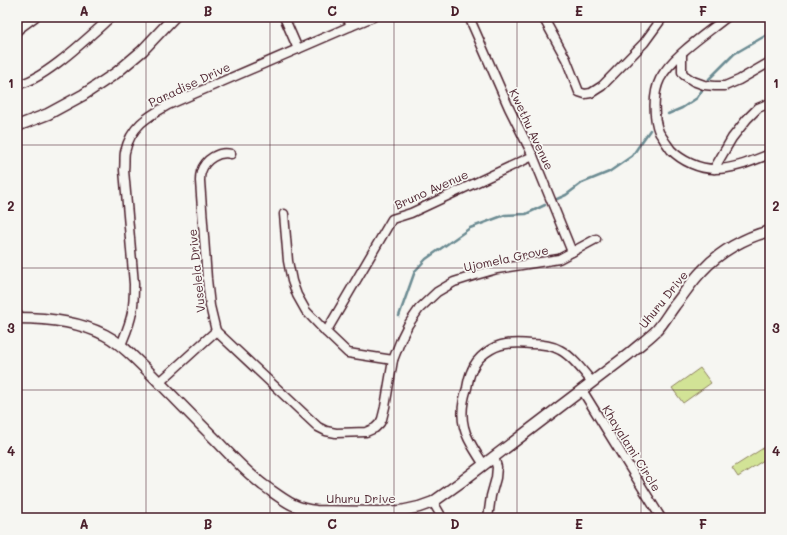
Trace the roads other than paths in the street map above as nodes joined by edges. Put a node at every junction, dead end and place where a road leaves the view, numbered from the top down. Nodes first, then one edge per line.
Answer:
1 (34, 17) edge
2 (111, 17) edge
3 (174, 17) edge
4 (284, 17) edge
5 (347, 17) edge
6 (372, 17) edge
7 (469, 17) edge
8 (554, 17) edge
9 (663, 17) edge
10 (727, 17) edge
11 (545, 19) edge
12 (351, 26) junction
13 (17, 31) edge
14 (298, 48) junction
15 (682, 54) junction
16 (770, 62) edge
17 (17, 84) edge
18 (770, 103) edge
19 (17, 126) edge
20 (231, 154) dead end
21 (770, 154) edge
22 (533, 156) junction
23 (714, 169) junction
24 (284, 214) dead end
25 (770, 231) edge
26 (596, 238) dead end
27 (572, 252) junction
28 (17, 318) edge
29 (216, 331) junction
30 (326, 332) junction
31 (121, 345) junction
32 (393, 360) junction
33 (160, 382) junction
34 (592, 382) junction
35 (582, 390) junction
36 (494, 457) junction
37 (484, 465) junction
38 (433, 502) junction
39 (440, 518) edge
40 (488, 518) edge
41 (661, 518) edge

1 - 13 street
2 - 17 street
3 - 19 street
4 - 14 street
5 - 12 street
6 - 12 street, Paradise Drive
7 - 22 street, Kwethu Avenue
8 - 11 street
9 - 11 street
10 - 15 street
12 - 14 street, Paradise Drive
14 - 31 street, Paradise Drive
15 - 16 street
15 - 23 street
18 - 23 street
20 - 29 street, Vuselela Drive
21 - 23 street
22 - 27 street, Kwethu Avenue
22 - 30 street, Bruno Avenue
24 - 30 street
25 - 34 street, Uhuru Drive
26 - 27 street, Ujomela Grove
27 - 32 street, Ujomela Grove
28 - 31 street, Uhuru Drive
29 - 32 street, Ujomela Grove
29 - 33 street
30 - 32 street
31 - 33 street, Uhuru Drive
33 - 38 street, Uhuru Drive
34 - 35 street, Uhuru Drive
34 - 37 street
35 - 36 street, Uhuru Drive
35 - 41 street, Khayalami Circle
36 - 37 street, Uhuru Drive
36 - 40 street
37 - 38 street, Uhuru Drive
38 - 39 street

